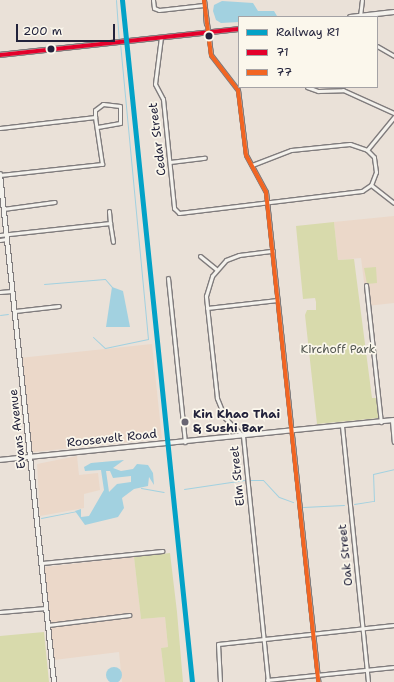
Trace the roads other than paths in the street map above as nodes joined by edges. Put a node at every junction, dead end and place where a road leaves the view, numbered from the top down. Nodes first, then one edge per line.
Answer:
1 (153, 0) edge
2 (204, 0) edge
3 (362, 0) edge
4 (204, 5) junction
5 (394, 12) edge
6 (361, 16) edge
7 (238, 29) edge
8 (207, 32) junction
9 (162, 37) junction
10 (378, 47) edge
11 (0, 55) edge
12 (394, 56) edge
13 (309, 88) edge
14 (394, 113) edge
15 (94, 117) junction
16 (394, 117) edge
17 (97, 127) junction
18 (0, 128) edge
19 (367, 150) junction
20 (205, 158) dead end
21 (170, 162) junction
22 (252, 165) junction
23 (0, 174) edge
24 (371, 185) junction
25 (55, 202) dead end
26 (267, 202) junction
27 (394, 203) edge
28 (3, 209) junction
29 (109, 211) dead end
30 (110, 223) junction
31 (6, 234) junction
32 (0, 235) edge
33 (6, 239) junction
34 (0, 240) edge
35 (113, 242) dead end
36 (273, 251) junction
37 (200, 256) dead end
38 (216, 270) junction
39 (168, 278) dead end
40 (366, 285) dead end
41 (12, 291) junction
42 (0, 292) edge
43 (278, 300) junction
44 (59, 306) dead end
45 (206, 308) junction
46 (15, 311) junction
47 (393, 420) edge
48 (381, 422) junction
49 (342, 426) junction
50 (292, 431) junction
51 (243, 436) junction
52 (185, 442) junction
53 (394, 442) edge
54 (31, 457) junction
55 (0, 460) edge
56 (162, 551) dead end
57 (42, 563) junction
58 (46, 608) junction
59 (0, 612) edge
60 (129, 615) dead end
61 (48, 625) junction
62 (394, 625) edge
63 (362, 628) junction
64 (313, 633) junction
65 (263, 638) junction
66 (394, 667) edge
67 (367, 670) junction
68 (317, 675) junction
69 (268, 681) edge
70 (54, 682) edge
71 (220, 682) edge
72 (318, 682) edge
73 (368, 682) edge

1 - 4 street
2 - 4 street
3 - 6 street
4 - 8 street
5 - 6 street
7 - 8 street
8 - 9 street
8 - 22 street
9 - 11 street
9 - 21 street, Cedar Street
10 - 12 street
13 - 14 street
15 - 17 street
15 - 17 street
15 - 18 street
16 - 19 street
17 - 23 street
19 - 22 street
19 - 24 street
20 - 21 street
21 - 26 street, Cedar Street
22 - 26 street
23 - 28 street, Evans Avenue
24 - 26 street
24 - 27 street
25 - 28 street
26 - 36 street
28 - 31 street, Evans Avenue
29 - 30 street
30 - 31 street
30 - 35 street
31 - 32 street
31 - 33 street, Evans Avenue
33 - 34 street
33 - 41 street, Evans Avenue
36 - 38 street, Elm Street
36 - 43 street
37 - 38 street
38 - 45 street, Elm Street
39 - 52 street
40 - 48 street
41 - 42 street
41 - 46 street, Evans Avenue
43 - 45 street
43 - 50 street
44 - 46 street
45 - 51 street, Elm Street
46 - 54 street, Evans Avenue
47 - 48 street, Roosevelt Road
47 - 53 street
48 - 49 street, Roosevelt Road
49 - 50 street, Roosevelt Road
49 - 63 street, Oak Street
50 - 51 street, Roosevelt Road
50 - 64 street
51 - 52 street, Roosevelt Road
51 - 65 street, Elm Street
52 - 54 street, Roosevelt Road
54 - 55 street, Roosevelt Road
54 - 57 street, Evans Avenue
56 - 57 street
57 - 58 street, Evans Avenue
58 - 59 street
58 - 61 street, Evans Avenue
60 - 61 street
61 - 70 street, Evans Avenue
62 - 63 street
63 - 64 street
63 - 67 street, Oak Street
64 - 65 street
64 - 68 street
65 - 69 street, Elm Street
65 - 71 street
66 - 67 street
67 - 68 street
67 - 73 street, Oak Street
68 - 69 street
68 - 72 street

